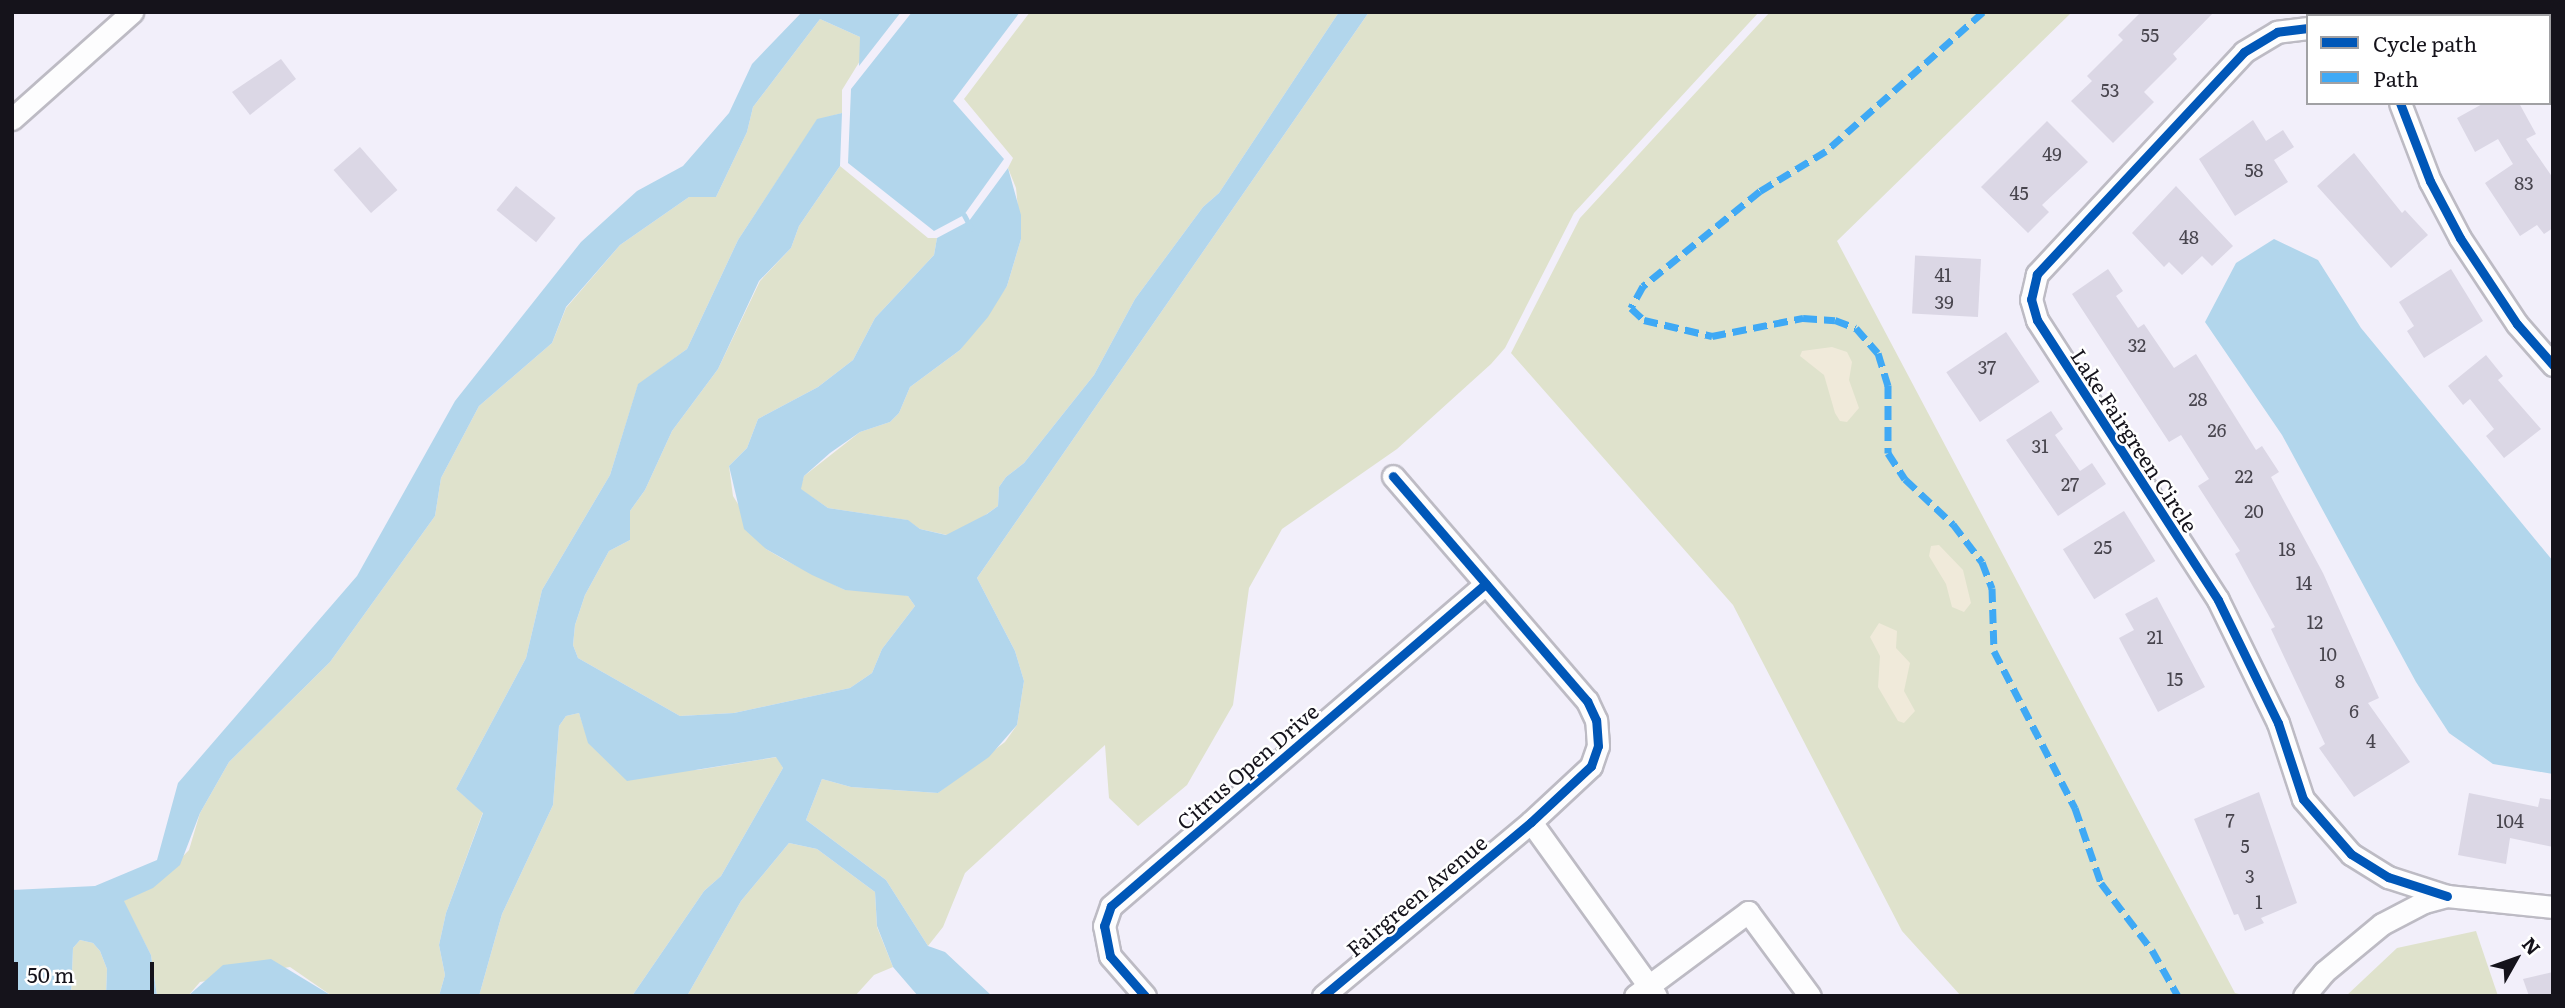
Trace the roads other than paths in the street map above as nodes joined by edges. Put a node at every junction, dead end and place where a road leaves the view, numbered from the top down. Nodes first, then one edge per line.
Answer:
1 (132, 12) edge
2 (2306, 28) edge
3 (2401, 105) edge
4 (12, 119) edge
5 (2553, 365) edge
6 (1393, 476) dead end
7 (1486, 584) junction
8 (1531, 822) junction
9 (2447, 896) junction
10 (2553, 907) edge
11 (1647, 993) edge
12 (1145, 996) edge
13 (1323, 996) edge
14 (1810, 996) edge
15 (2304, 996) edge

1 - 4 street
2 - 9 street, Lake Fairgreen Circle
3 - 5 street
6 - 7 street
7 - 8 street
7 - 12 street, Citrus Open Drive
8 - 11 street
8 - 13 street, Fairgreen Avenue
9 - 10 street
9 - 15 street
11 - 14 street

